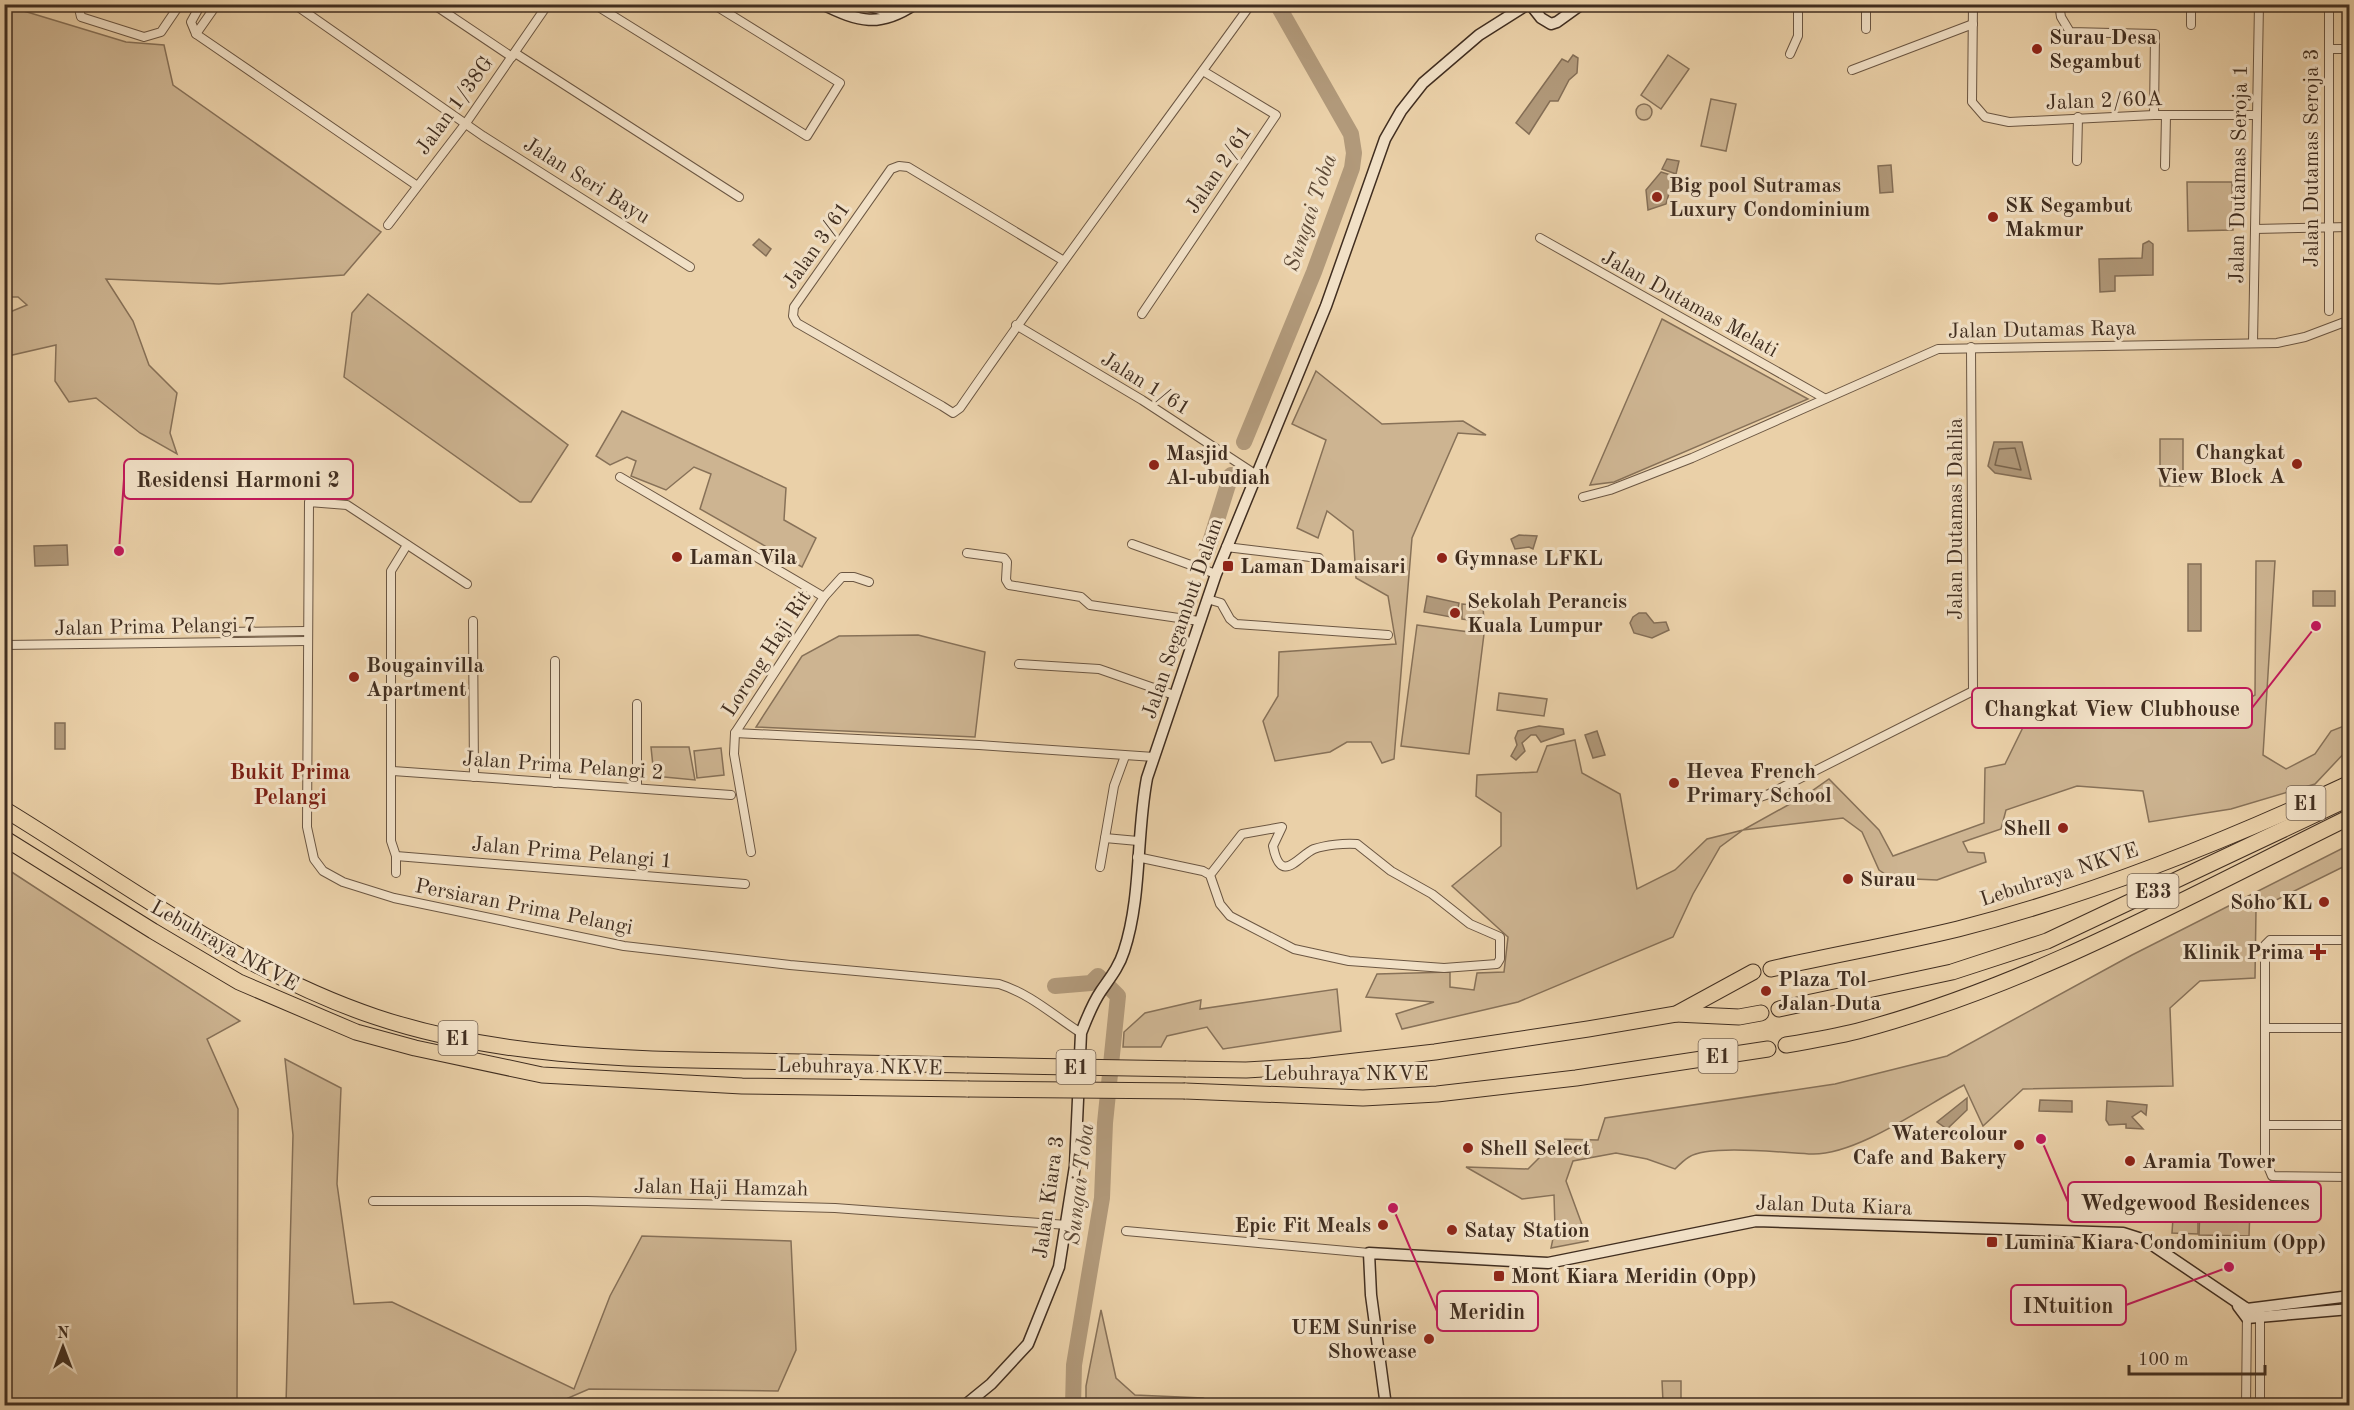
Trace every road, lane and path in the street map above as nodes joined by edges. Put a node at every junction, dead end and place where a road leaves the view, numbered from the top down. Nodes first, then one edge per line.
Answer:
1 (78, 4) edge
2 (180, 4) edge
3 (201, 4) edge
4 (217, 4) edge
5 (294, 4) edge
6 (433, 4) edge
7 (548, 4) edge
8 (594, 4) edge
9 (713, 4) edge
10 (822, 4) edge
11 (852, 4) edge
12 (863, 4) edge
13 (915, 4) edge
14 (1251, 4) edge
15 (1529, 4) edge
16 (1582, 4) edge
17 (1798, 4) edge
18 (1866, 4) edge
19 (1973, 4) edge
20 (2059, 4) edge
21 (2191, 4) edge
22 (2259, 4) edge
23 (2330, 4) edge
24 (904, 11) junction
25 (837, 12) junction
26 (1973, 24) junction
27 (2191, 25) dead end
28 (1866, 29) dead end
29 (196, 34) junction
30 (2329, 49) junction
31 (2349, 49) edge
32 (1790, 54) dead end
33 (513, 55) junction
34 (1852, 70) dead end
35 (1203, 71) junction
36 (2154, 115) junction
37 (2166, 115) junction
38 (2257, 115) junction
39 (2078, 117) junction
40 (466, 123) junction
41 (2077, 161) dead end
42 (2164, 166) dead end
43 (416, 185) junction
44 (739, 197) dead end
45 (388, 225) dead end
46 (2349, 227) edge
47 (2329, 228) junction
48 (2254, 229) junction
49 (1540, 238) dead end
50 (1064, 261) junction
51 (690, 267) dead end
52 (2329, 311) dead end
53 (1142, 314) dead end
54 (2349, 320) edge
55 (1016, 326) junction
56 (2253, 343) junction
57 (1971, 347) junction
58 (1824, 398) junction
59 (1255, 474) junction
60 (620, 477) dead end
61 (1582, 497) dead end
62 (1132, 544) dead end
63 (407, 545) junction
64 (1226, 547) junction
65 (967, 553) dead end
66 (1319, 558) dead end
67 (1216, 574) junction
68 (869, 582) dead end
69 (467, 584) dead end
70 (824, 597) junction
71 (1207, 599) junction
72 (473, 621) dead end
73 (1199, 621) junction
74 (306, 631) junction
75 (226, 632) dead end
76 (1388, 635) dead end
77 (306, 641) junction
78 (4, 645) edge
79 (555, 661) dead end
80 (1019, 664) dead end
81 (1174, 695) junction
82 (637, 704) dead end
83 (735, 733) junction
84 (1125, 756) junction
85 (1154, 757) junction
86 (393, 771) junction
87 (474, 777) junction
88 (555, 783) junction
89 (2349, 783) edge
90 (637, 788) junction
91 (731, 795) dead end
92 (2349, 798) edge
93 (1711, 800) dead end
94 (4, 809) edge
95 (2348, 818) edge
96 (4, 838) edge
97 (1105, 838) junction
98 (1138, 841) junction
99 (751, 852) dead end
100 (396, 856) junction
101 (1137, 857) junction
102 (1100, 867) dead end
103 (396, 873) dead end
104 (1210, 875) junction
105 (745, 884) dead end
106 (2349, 940) edge
107 (1771, 969) dead end
108 (1753, 972) dead end
109 (1779, 1009) dead end
110 (1761, 1013) dead end
111 (1676, 1014) junction
112 (2265, 1028) junction
113 (2349, 1028) edge
114 (1082, 1033) junction
115 (1786, 1045) dead end
116 (1768, 1049) dead end
117 (2265, 1125) junction
118 (2349, 1125) edge
119 (2349, 1176) edge
120 (373, 1201) dead end
121 (1067, 1225) junction
122 (1126, 1231) dead end
123 (1369, 1253) junction
124 (2349, 1296) edge
125 (2349, 1309) edge
126 (2247, 1313) junction
127 (2260, 1313) junction
128 (964, 1406) edge
129 (1386, 1406) edge
130 (2246, 1406) edge
131 (2260, 1406) edge

1 - 2 street
3 - 29 street
4 - 29 street
5 - 40 street, Jalan Seri Bayu
6 - 33 street
7 - 33 street, Jalan 1/38G
8 - 9 street
10 - 25 street
11 - 25 street
12 - 24 street
13 - 24 street
14 - 35 street, Jalan 3/61
15 - 16 street
15 - 59 street, Jalan Segambut Dalam
17 - 32 street
18 - 28 street
19 - 26 street
20 - 36 street
21 - 27 street
22 - 38 street, Jalan Dutamas Seroja 1
23 - 30 street, Jalan Dutamas Seroja 3
24 - 25 street
26 - 34 street
26 - 39 street, Jalan 2/60A
29 - 43 street
30 - 31 street
30 - 47 street, Jalan Dutamas Seroja 3
33 - 40 street, Jalan 1/38G
33 - 44 street
35 - 50 street, Jalan 3/61
35 - 53 street, Jalan 2/61
36 - 37 street, Jalan 2/60A
36 - 39 street, Jalan 2/60A
37 - 38 street, Jalan 2/60A
37 - 42 street
38 - 48 street, Jalan Dutamas Seroja 1
39 - 41 street
40 - 43 street, Jalan 1/38G
40 - 51 street, Jalan Seri Bayu
43 - 45 street, Jalan 1/38G
46 - 47 street
47 - 48 street
47 - 52 street, Jalan Dutamas Seroja 3
48 - 56 street, Jalan Dutamas Seroja 1
49 - 58 street, Jalan Dutamas Melati
50 - 55 street, Jalan 3/61
50 - 55 street, Jalan 3/61
54 - 56 street, Jalan Dutamas Raya
55 - 59 street, Jalan 1/61
56 - 57 street, Jalan Dutamas Raya
57 - 58 street, Jalan Dutamas Raya
57 - 93 street, Jalan Dutamas Dahlia
58 - 61 street, Jalan Dutamas Raya
59 - 64 street, Jalan Segambut Dalam
60 - 70 street
62 - 67 street
63 - 69 street
63 - 74 street, Persiaran Prima Pelangi
63 - 86 street
64 - 66 street
64 - 67 street, Jalan Segambut Dalam
65 - 73 street
67 - 71 street, Jalan Segambut Dalam
68 - 70 street, Lorong Haji Rit
70 - 83 street, Lorong Haji Rit
71 - 73 street, Jalan Segambut Dalam
71 - 76 street
72 - 87 street
73 - 81 street, Jalan Segambut Dalam
74 - 75 street
74 - 77 street, Persiaran Prima Pelangi
77 - 78 street, Jalan Prima Pelangi 7
77 - 114 street, Persiaran Prima Pelangi
79 - 88 street
80 - 81 street
81 - 85 street, Jalan Segambut Dalam
82 - 90 street
83 - 84 street
83 - 99 street, Lorong Haji Rit
84 - 85 street
84 - 97 street
85 - 98 street, Jalan Segambut Dalam
86 - 87 street, Jalan Prima Pelangi 2
86 - 100 street
87 - 88 street, Jalan Prima Pelangi 2
88 - 90 street, Jalan Prima Pelangi 2
89 - 107 highway, Lebuhraya NKVE / E1
90 - 91 street, Jalan Prima Pelangi 2
92 - 109 highway, E33
94 - 111 highway, Lebuhraya NKVE / E1, bridge
95 - 115 highway, E1
96 - 116 highway, Lebuhraya NKVE / E1, bridge
97 - 98 street
97 - 102 street
98 - 101 street, Jalan Segambut Dalam
100 - 103 street
100 - 105 street, Jalan Prima Pelangi 1
101 - 104 street
101 - 114 street, Jalan Segambut Dalam
104 - 104 street
106 - 112 street
108 - 111 highway, Lebuhraya NKVE / E1
110 - 111 highway
112 - 113 street
112 - 117 street
114 - 121 street, Jalan Kiara 3
117 - 118 street
117 - 119 street
120 - 121 street, Jalan Haji Hamzah
121 - 128 street, Jalan Kiara 3
122 - 123 street, Jalan Duta Kiara
123 - 126 street, Jalan Duta Kiara
123 - 129 street
124 - 127 street, Jalan Duta Kiara
125 - 127 street, Jalan Duta Kiara
126 - 127 street, Jalan Duta Kiara
126 - 130 street
127 - 131 street

